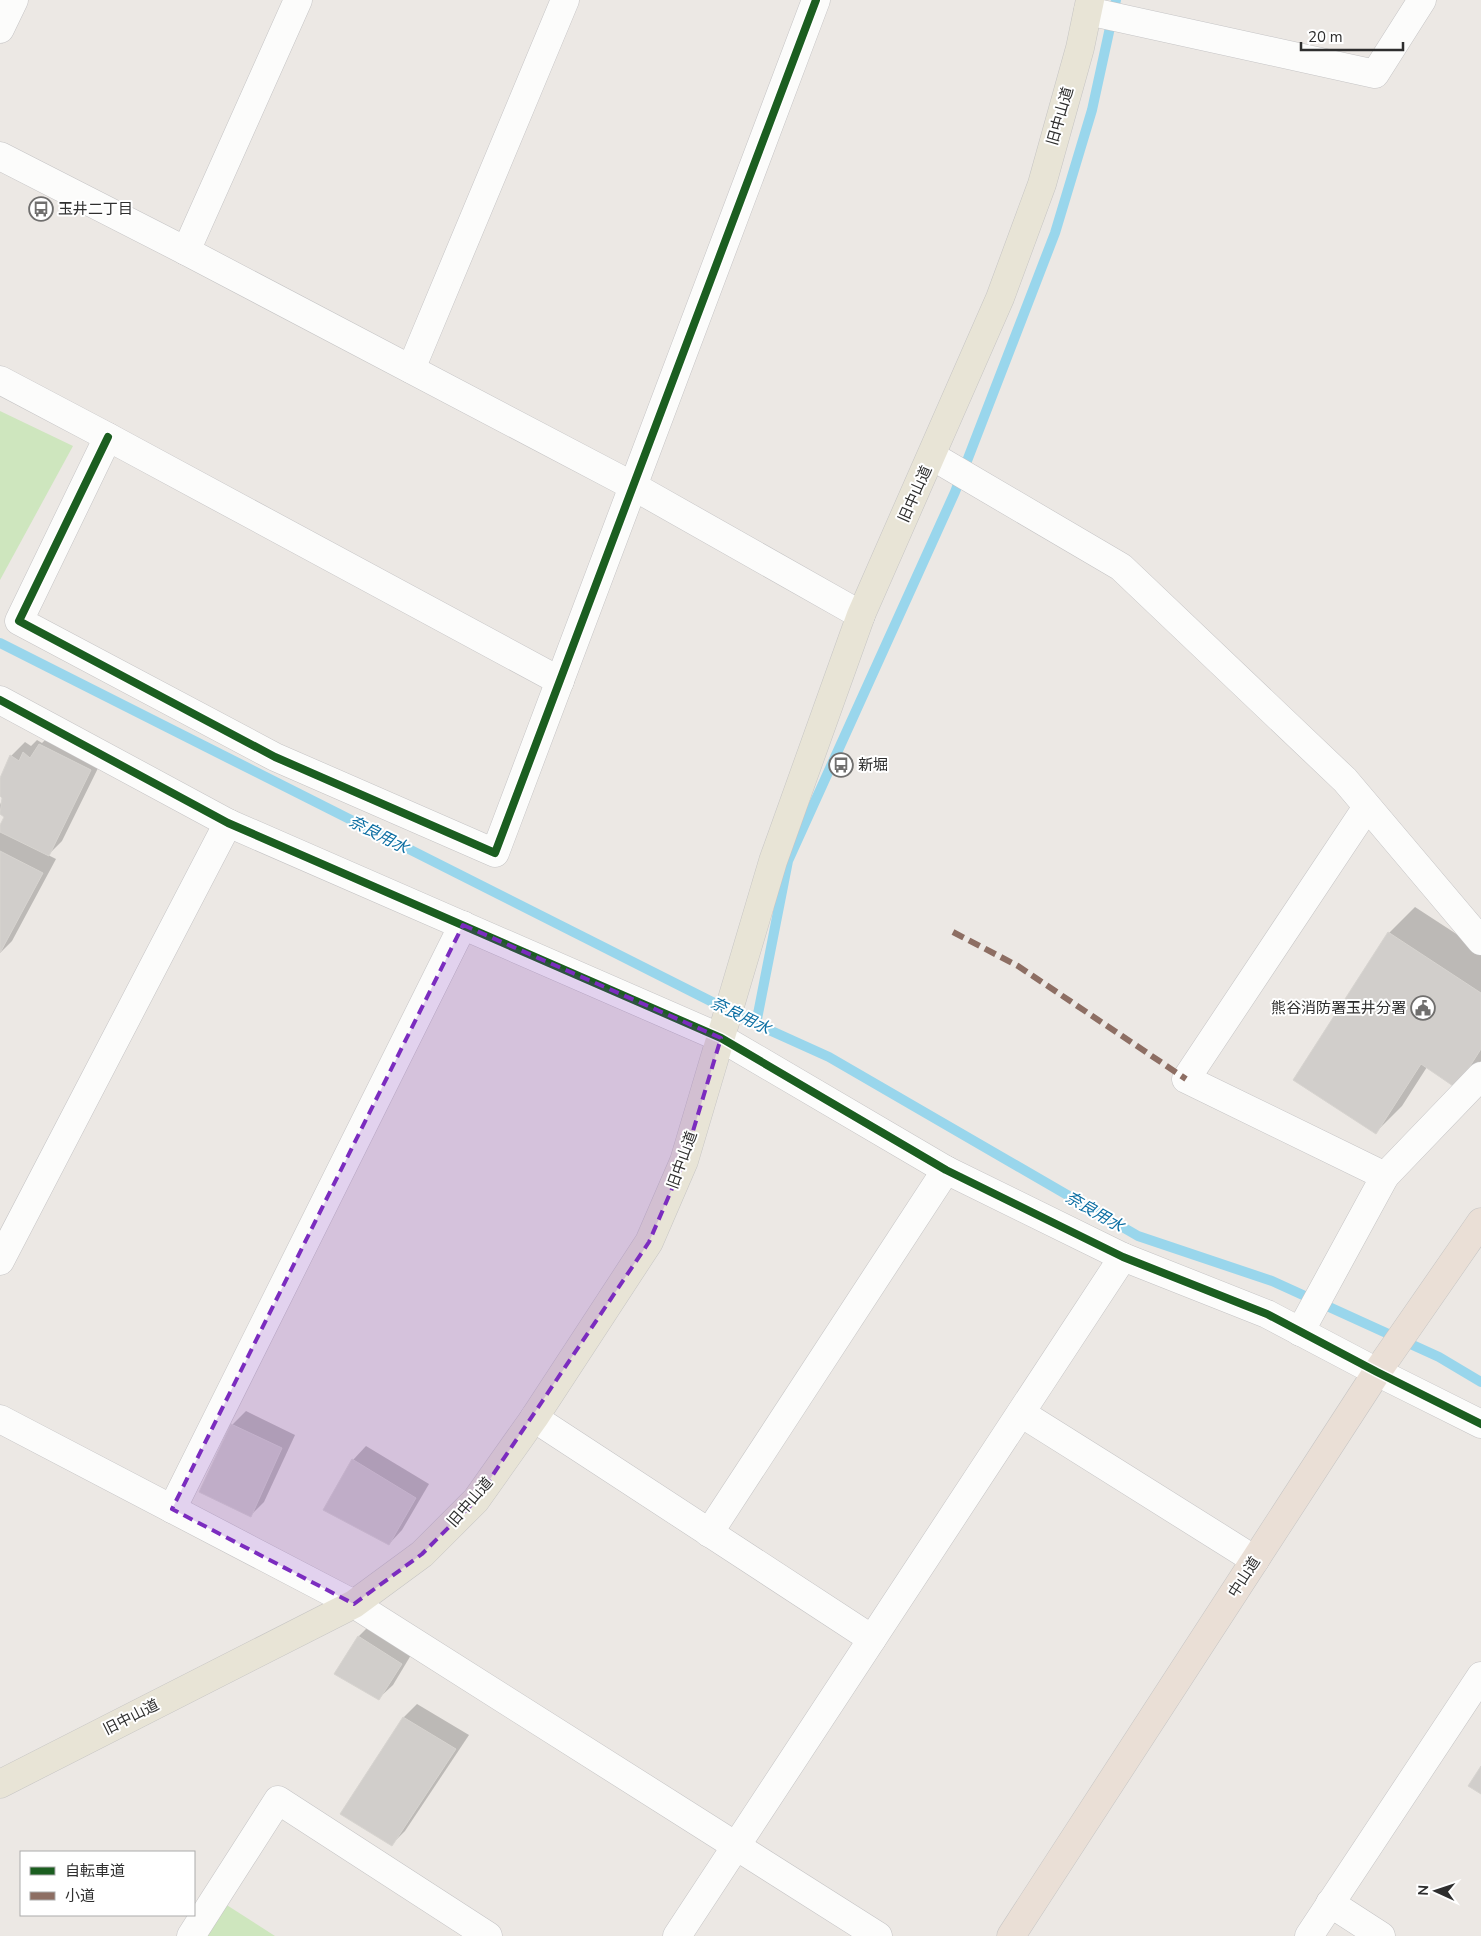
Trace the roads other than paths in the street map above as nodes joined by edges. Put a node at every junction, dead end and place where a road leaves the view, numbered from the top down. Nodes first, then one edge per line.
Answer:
1 (14, 0) edge
2 (298, 0) edge
3 (565, 0) edge
4 (816, 0) edge
5 (1422, 0) edge
6 (1089, 5) edge
7 (0, 29) edge
8 (0, 156) edge
9 (186, 250) junction
10 (411, 369) junction
11 (0, 380) edge
12 (108, 436) junction
13 (932, 456) junction
14 (633, 486) junction
15 (861, 615) junction
16 (560, 681) junction
17 (0, 700) edge
18 (1367, 807) junction
19 (228, 823) junction
20 (463, 925) junction
21 (1481, 942) edge
22 (723, 1029) junction
23 (1481, 1076) edge
24 (946, 1170) junction
25 (1385, 1176) junction
26 (1481, 1222) edge
27 (1123, 1257) junction
28 (0, 1261) edge
29 (1306, 1322) junction
30 (1382, 1365) junction
31 (1021, 1413) junction
32 (534, 1418) junction
33 (0, 1419) edge
34 (1481, 1424) edge
35 (172, 1509) junction
36 (709, 1533) junction
37 (1255, 1560) junction
38 (354, 1604) junction
39 (872, 1639) junction
40 (1481, 1676) edge
41 (0, 1784) edge
42 (736, 1847) junction
43 (1330, 1904) junction
44 (452, 1927) edge
45 (191, 1936) edge
46 (488, 1936) edge
47 (678, 1936) edge
48 (878, 1936) edge
49 (1011, 1936) edge
50 (1308, 1936) edge
51 (1381, 1936) edge

1 - 7 street
2 - 9 street
3 - 10 street
4 - 14 street
5 - 6 street
6 - 13 main road, 旧中山道
8 - 9 street
9 - 10 street
10 - 14 street
11 - 12 street
12 - 16 street
12 - 16 street
13 - 15 main road, 旧中山道
13 - 18 street
14 - 15 street
14 - 16 street
15 - 22 main road, 旧中山道
17 - 19 street
18 - 21 street
18 - 25 street
19 - 20 street
19 - 28 street
20 - 22 street
20 - 35 street
22 - 24 street
22 - 32 main road, 旧中山道
23 - 25 street
24 - 27 street
24 - 36 street
25 - 29 street
26 - 30 highway, 中山道
27 - 29 street
27 - 31 street
29 - 30 street
30 - 34 street
30 - 37 highway, 中山道
31 - 37 street
31 - 39 street
32 - 36 street
32 - 38 main road, 旧中山道
33 - 35 street
35 - 38 street
36 - 39 street
37 - 49 highway, 中山道
38 - 41 main road, 旧中山道
38 - 42 street
39 - 42 street
40 - 43 street
42 - 47 street
42 - 48 street
43 - 50 street
43 - 51 street
44 - 45 street
44 - 46 street

